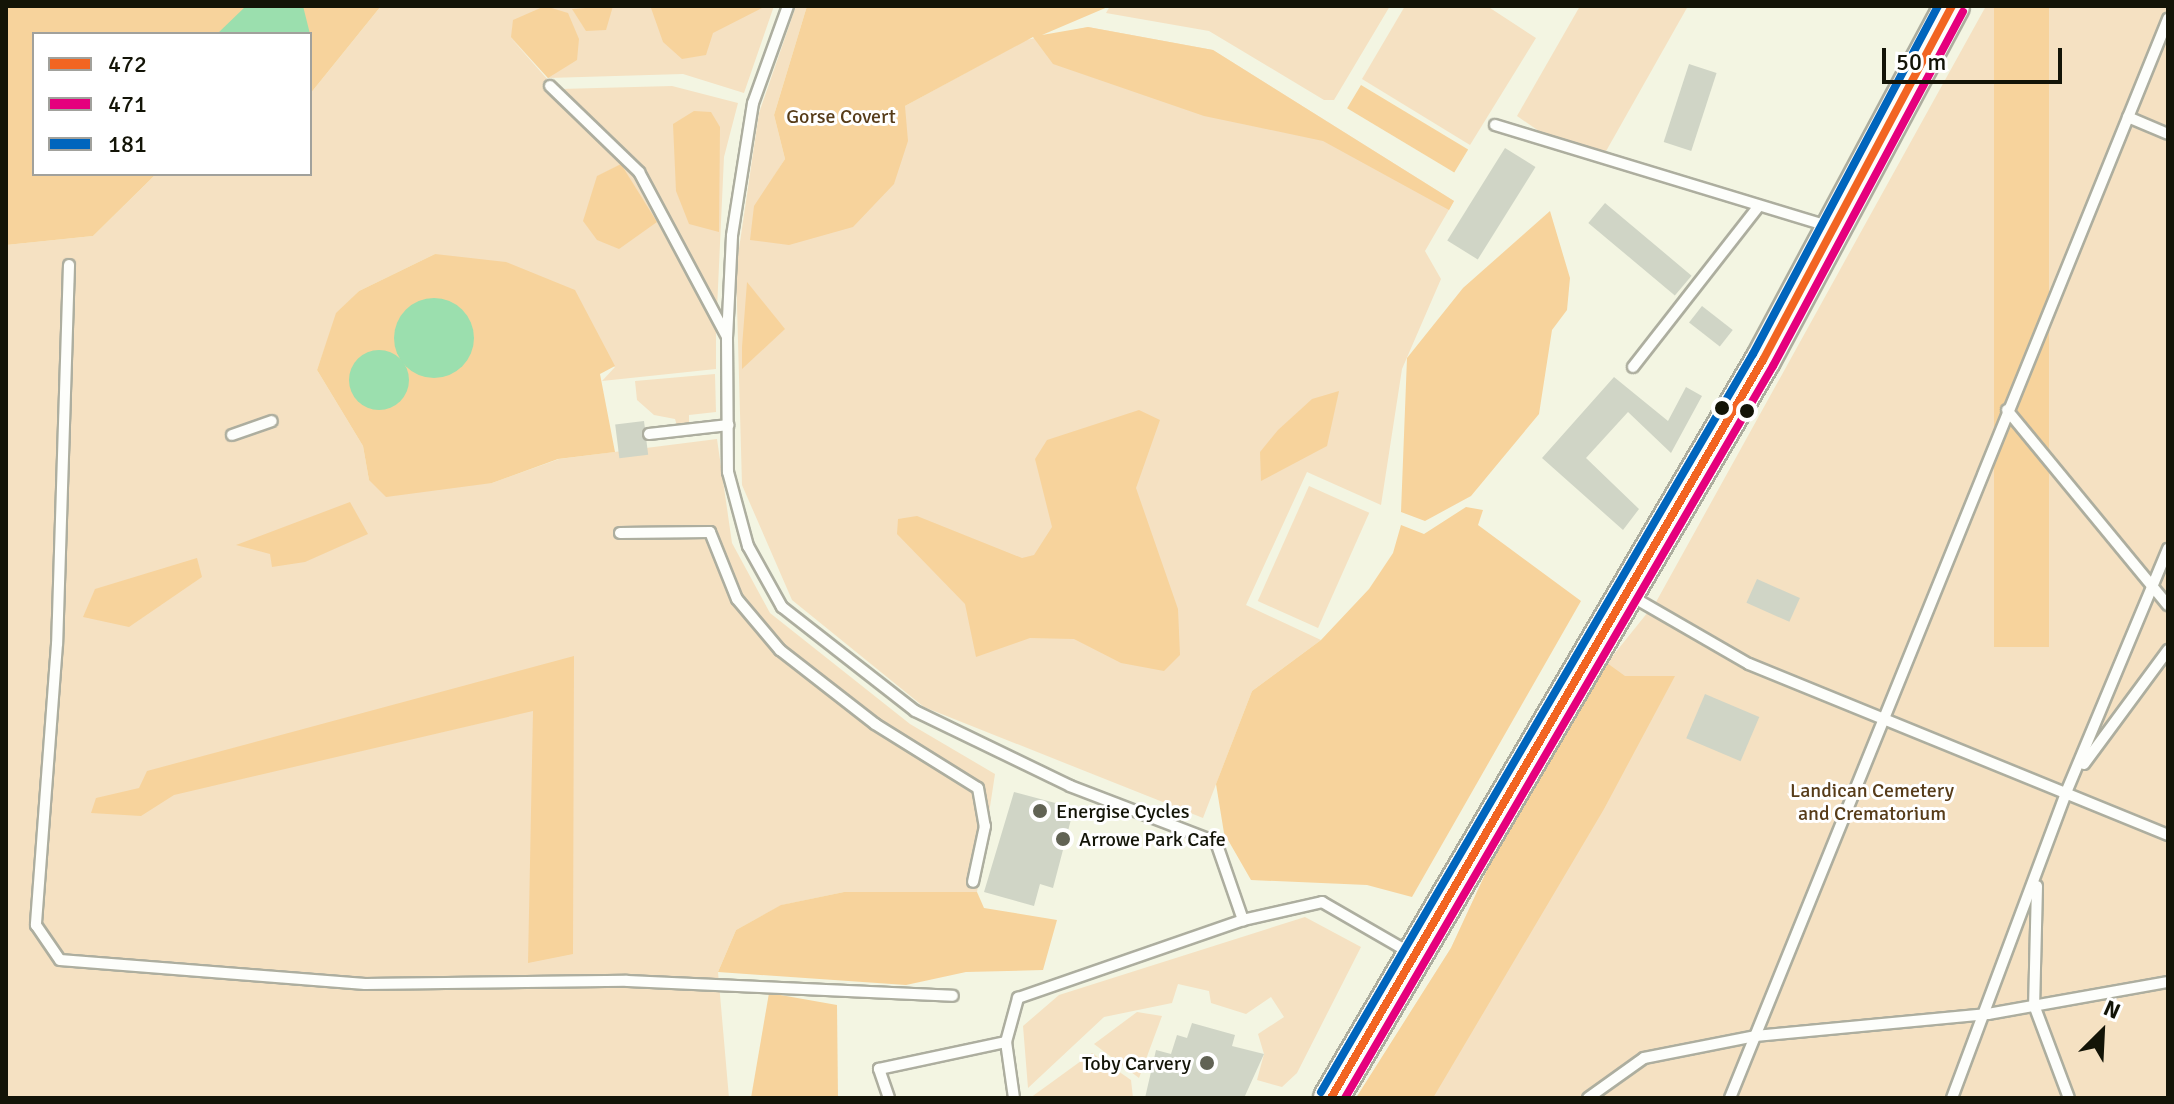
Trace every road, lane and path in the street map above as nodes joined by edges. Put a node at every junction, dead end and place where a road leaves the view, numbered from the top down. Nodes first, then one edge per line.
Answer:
1 (788, 6) edge
2 (1952, 6) edge
3 (2168, 19) edge
4 (550, 86) dead end
5 (2128, 117) junction
6 (1495, 125) dead end
7 (2168, 134) edge
8 (1759, 206) junction
9 (1832, 228) junction
10 (69, 265) dead end
11 (727, 337) junction
12 (1633, 367) dead end
13 (2007, 410) junction
14 (272, 421) dead end
15 (728, 425) junction
16 (649, 434) dead end
17 (232, 435) dead end
18 (620, 533) dead end
19 (2168, 549) edge
20 (2154, 585) junction
21 (1626, 593) junction
22 (2168, 605) edge
23 (2168, 650) edge
24 (1881, 722) junction
25 (2065, 795) junction
26 (2168, 835) edge
27 (973, 882) dead end
28 (1243, 920) junction
29 (1413, 955) junction
30 (2168, 982) edge
31 (953, 996) dead end
32 (2034, 1005) junction
33 (1988, 1014) junction
34 (1755, 1036) junction
35 (1006, 1042) junction
36 (889, 1098) edge
37 (1014, 1098) edge
38 (1331, 1098) edge
39 (1588, 1098) edge
40 (1730, 1098) edge
41 (1952, 1098) edge
42 (2069, 1098) edge

1 - 11 lane
2 - 9 main road
3 - 5 lane
4 - 11 lane
5 - 7 lane
5 - 13 lane
6 - 8 lane
8 - 9 lane
8 - 12 lane
9 - 21 main road
10 - 31 lane
11 - 15 lane
13 - 20 lane
13 - 24 lane
14 - 17 lane
15 - 16 lane
15 - 28 lane
18 - 27 lane
19 - 20 lane
20 - 22 lane
20 - 25 lane
21 - 24 lane
21 - 29 main road
23 - 25 lane
24 - 25 lane
24 - 34 lane
25 - 26 lane
25 - 32 lane
25 - 33 lane
28 - 29 lane
28 - 35 lane
29 - 38 main road
30 - 32 lane
32 - 33 lane
32 - 42 lane
33 - 34 lane
33 - 41 lane
34 - 39 lane
34 - 40 lane
35 - 36 lane
35 - 37 lane

